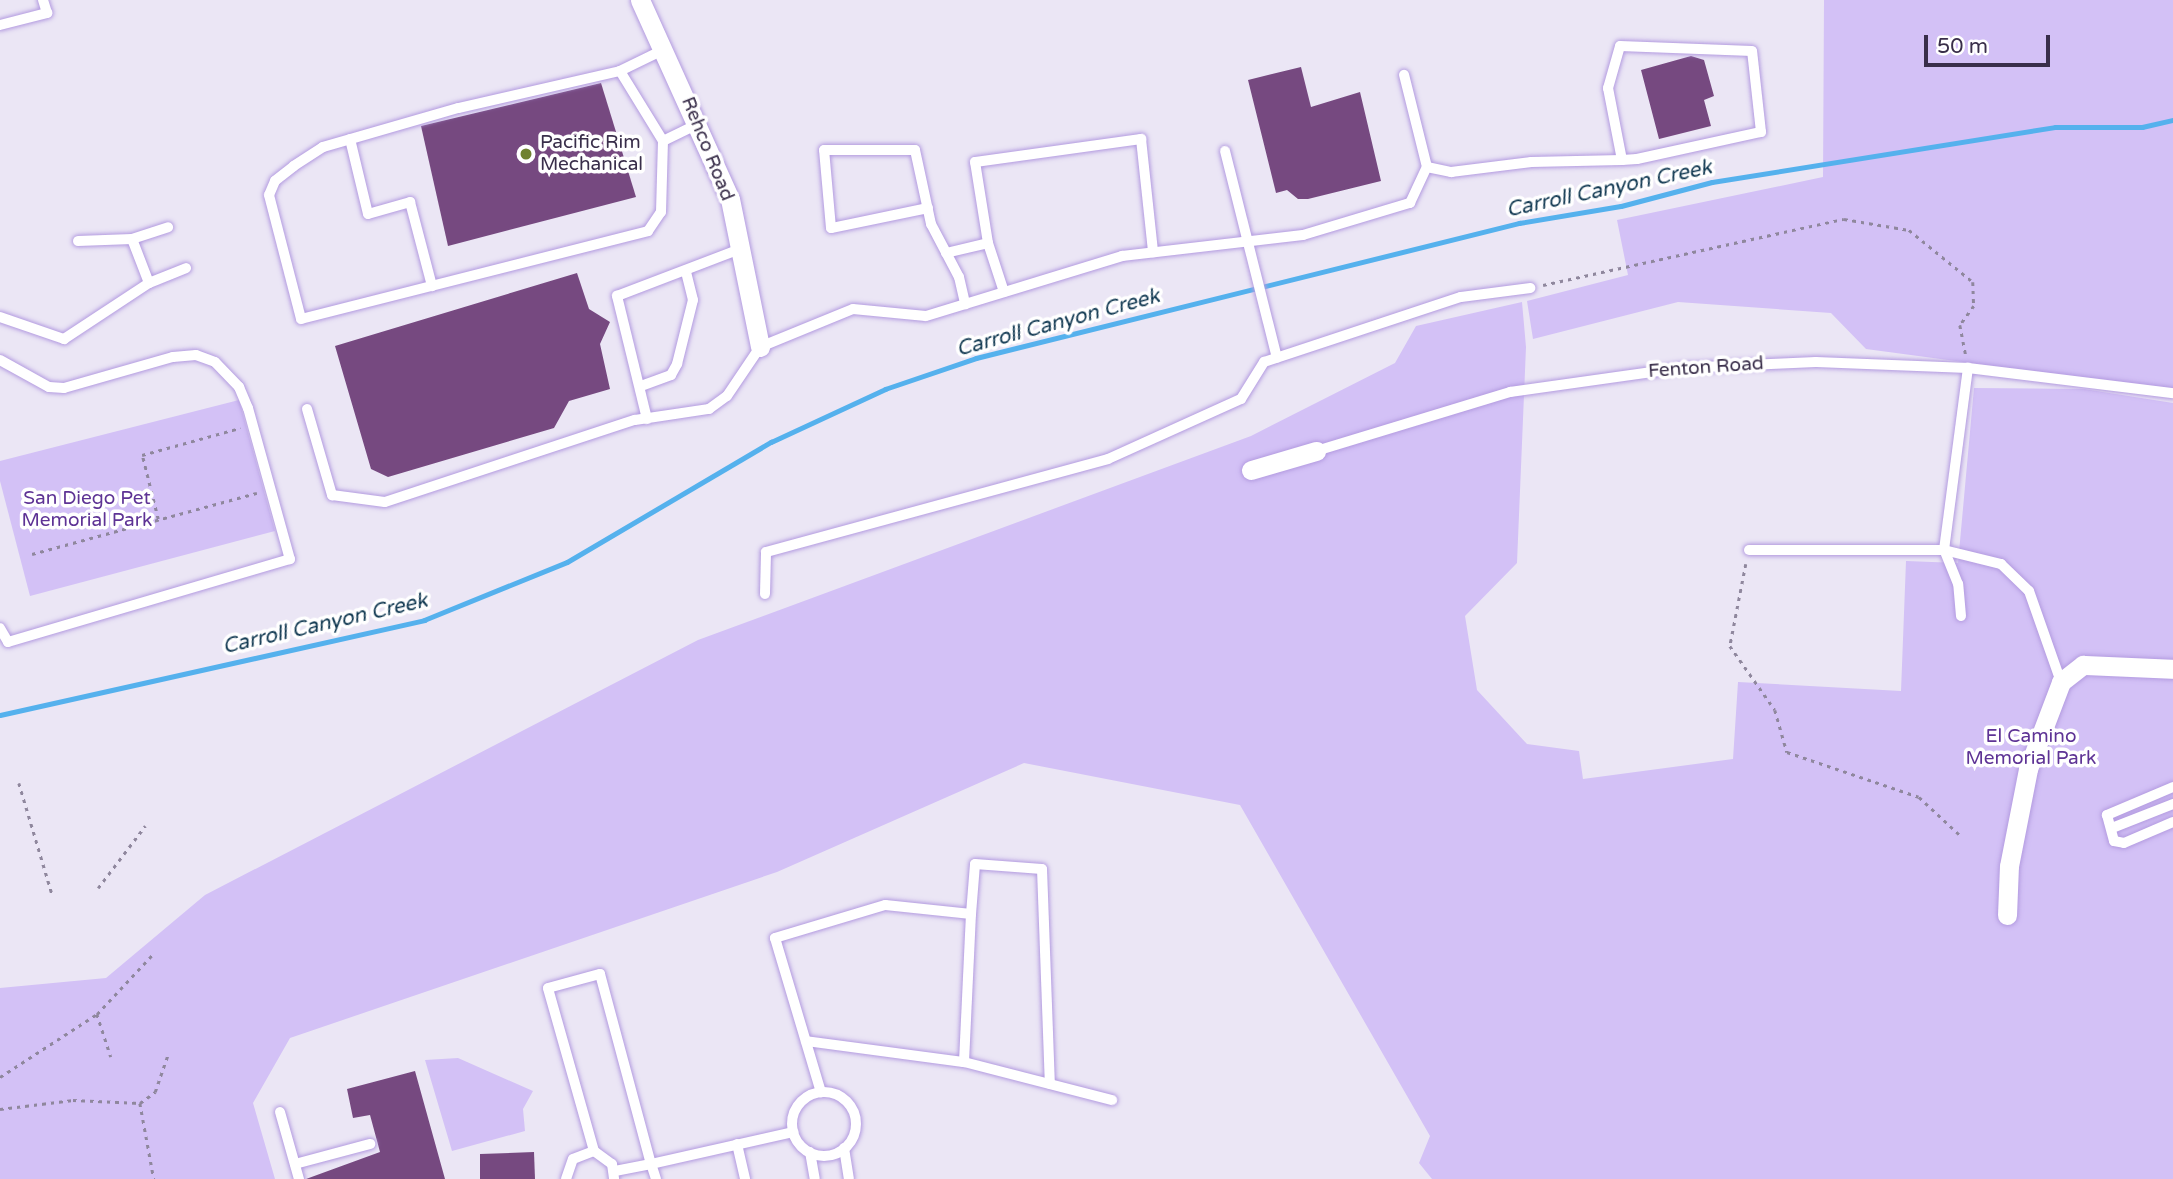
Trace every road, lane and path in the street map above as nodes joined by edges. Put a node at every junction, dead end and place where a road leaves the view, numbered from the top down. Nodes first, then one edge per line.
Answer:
1 (43, 0) edge
2 (640, 0) edge
3 (0, 25) edge
4 (664, 50) junction
5 (620, 71) junction
6 (1404, 75) dead end
7 (699, 123) junction
8 (350, 139) junction
9 (663, 141) junction
10 (1225, 151) dead end
11 (1622, 160) junction
12 (1427, 167) junction
13 (928, 208) junction
14 (168, 227) dead end
15 (131, 239) junction
16 (78, 241) dead end
17 (1247, 241) junction
18 (988, 243) junction
19 (740, 249) junction
20 (1153, 252) junction
21 (946, 253) junction
22 (186, 268) dead end
23 (686, 272) junction
24 (149, 284) junction
25 (432, 286) junction
26 (1530, 288) joint
27 (1004, 292) junction
28 (965, 304) junction
29 (0, 317) edge
30 (760, 347) junction
31 (1277, 358) junction
32 (0, 360) edge
33 (1968, 368) junction
34 (641, 386) junction
35 (2173, 393) edge
36 (307, 409) dead end
37 (647, 419) junction
38 (252, 424) junction
39 (1315, 452) joint
40 (1251, 470) dead end
41 (271, 489) junction
42 (158, 519) junction
43 (1749, 551) joint
44 (1944, 551) junction
45 (32, 554) dead end
46 (765, 594) dead end
47 (1961, 616) dead end
48 (0, 628) edge
49 (2173, 669) edge
50 (2061, 682) junction
51 (19, 783) dead end
52 (2173, 787) edge
53 (2173, 804) edge
54 (2173, 822) edge
55 (145, 826) dead end
56 (2112, 828) junction
57 (1961, 836) dead end
58 (98, 888) dead end
59 (52, 894) dead end
60 (971, 914) junction
61 (2007, 915) dead end
62 (154, 953) dead end
63 (97, 1014) junction
64 (806, 1041) junction
65 (168, 1055) dead end
66 (111, 1057) dead end
67 (964, 1062) junction
68 (0, 1077) edge
69 (1050, 1084) junction
70 (821, 1092) junction
71 (1112, 1100) dead end
72 (140, 1102) junction
73 (0, 1109) edge
74 (280, 1112) dead end
75 (793, 1132) junction
76 (370, 1144) dead end
77 (737, 1144) junction
78 (844, 1148) junction
79 (594, 1151) junction
80 (810, 1152) junction
81 (295, 1164) junction
82 (651, 1164) junction
83 (614, 1175) edge
84 (154, 1179) edge
85 (299, 1179) edge
86 (566, 1179) edge
87 (656, 1179) edge
88 (745, 1179) edge
89 (815, 1179) edge
90 (849, 1179) edge

1 - 3 lane
2 - 4 street, Rehco Road
4 - 5 lane
4 - 7 street, Rehco Road
5 - 8 lane
5 - 9 lane
6 - 12 lane
7 - 9 lane
7 - 19 street, Rehco Road
8 - 25 lane
8 - 25 lane
9 - 25 lane
10 - 17 lane
11 - 11 lane
11 - 12 lane
12 - 17 lane
13 - 13 lane
13 - 21 lane
14 - 15 lane
15 - 16 lane
15 - 24 lane
17 - 20 lane
17 - 31 lane
18 - 20 lane
18 - 21 lane
18 - 27 lane
19 - 23 lane
19 - 30 street, Rehco Road
20 - 27 lane
21 - 28 lane
22 - 24 lane
23 - 34 lane
23 - 34 lane
24 - 29 lane
26 - 31 lane
26 - 33 path
27 - 28 lane
28 - 30 lane
30 - 37 lane
31 - 46 lane
32 - 38 lane
33 - 35 lane, Fenton Road
33 - 39 lane, Fenton Road
33 - 44 lane
34 - 37 lane
36 - 37 lane
38 - 41 lane
38 - 42 path
39 - 40 street, Fenton Road
41 - 42 path
41 - 48 lane
42 - 45 path
43 - 44 lane
43 - 57 path
44 - 47 lane
44 - 50 lane
49 - 50 street
50 - 61 street
51 - 59 path
52 - 56 lane
53 - 56 lane
54 - 56 lane
55 - 58 path
60 - 64 lane
60 - 67 lane
60 - 69 lane
62 - 63 path
63 - 66 path
63 - 68 path
64 - 67 lane
64 - 70 lane
65 - 72 path
67 - 69 lane
69 - 71 lane
70 - 75 lane
70 - 78 lane
72 - 73 path
72 - 84 path
74 - 81 lane
75 - 77 lane
75 - 80 lane
76 - 81 lane
77 - 82 lane
77 - 88 lane
78 - 80 lane
78 - 90 lane
79 - 82 lane
79 - 83 lane
79 - 86 lane
80 - 89 lane
81 - 85 lane
82 - 83 lane
82 - 87 lane

